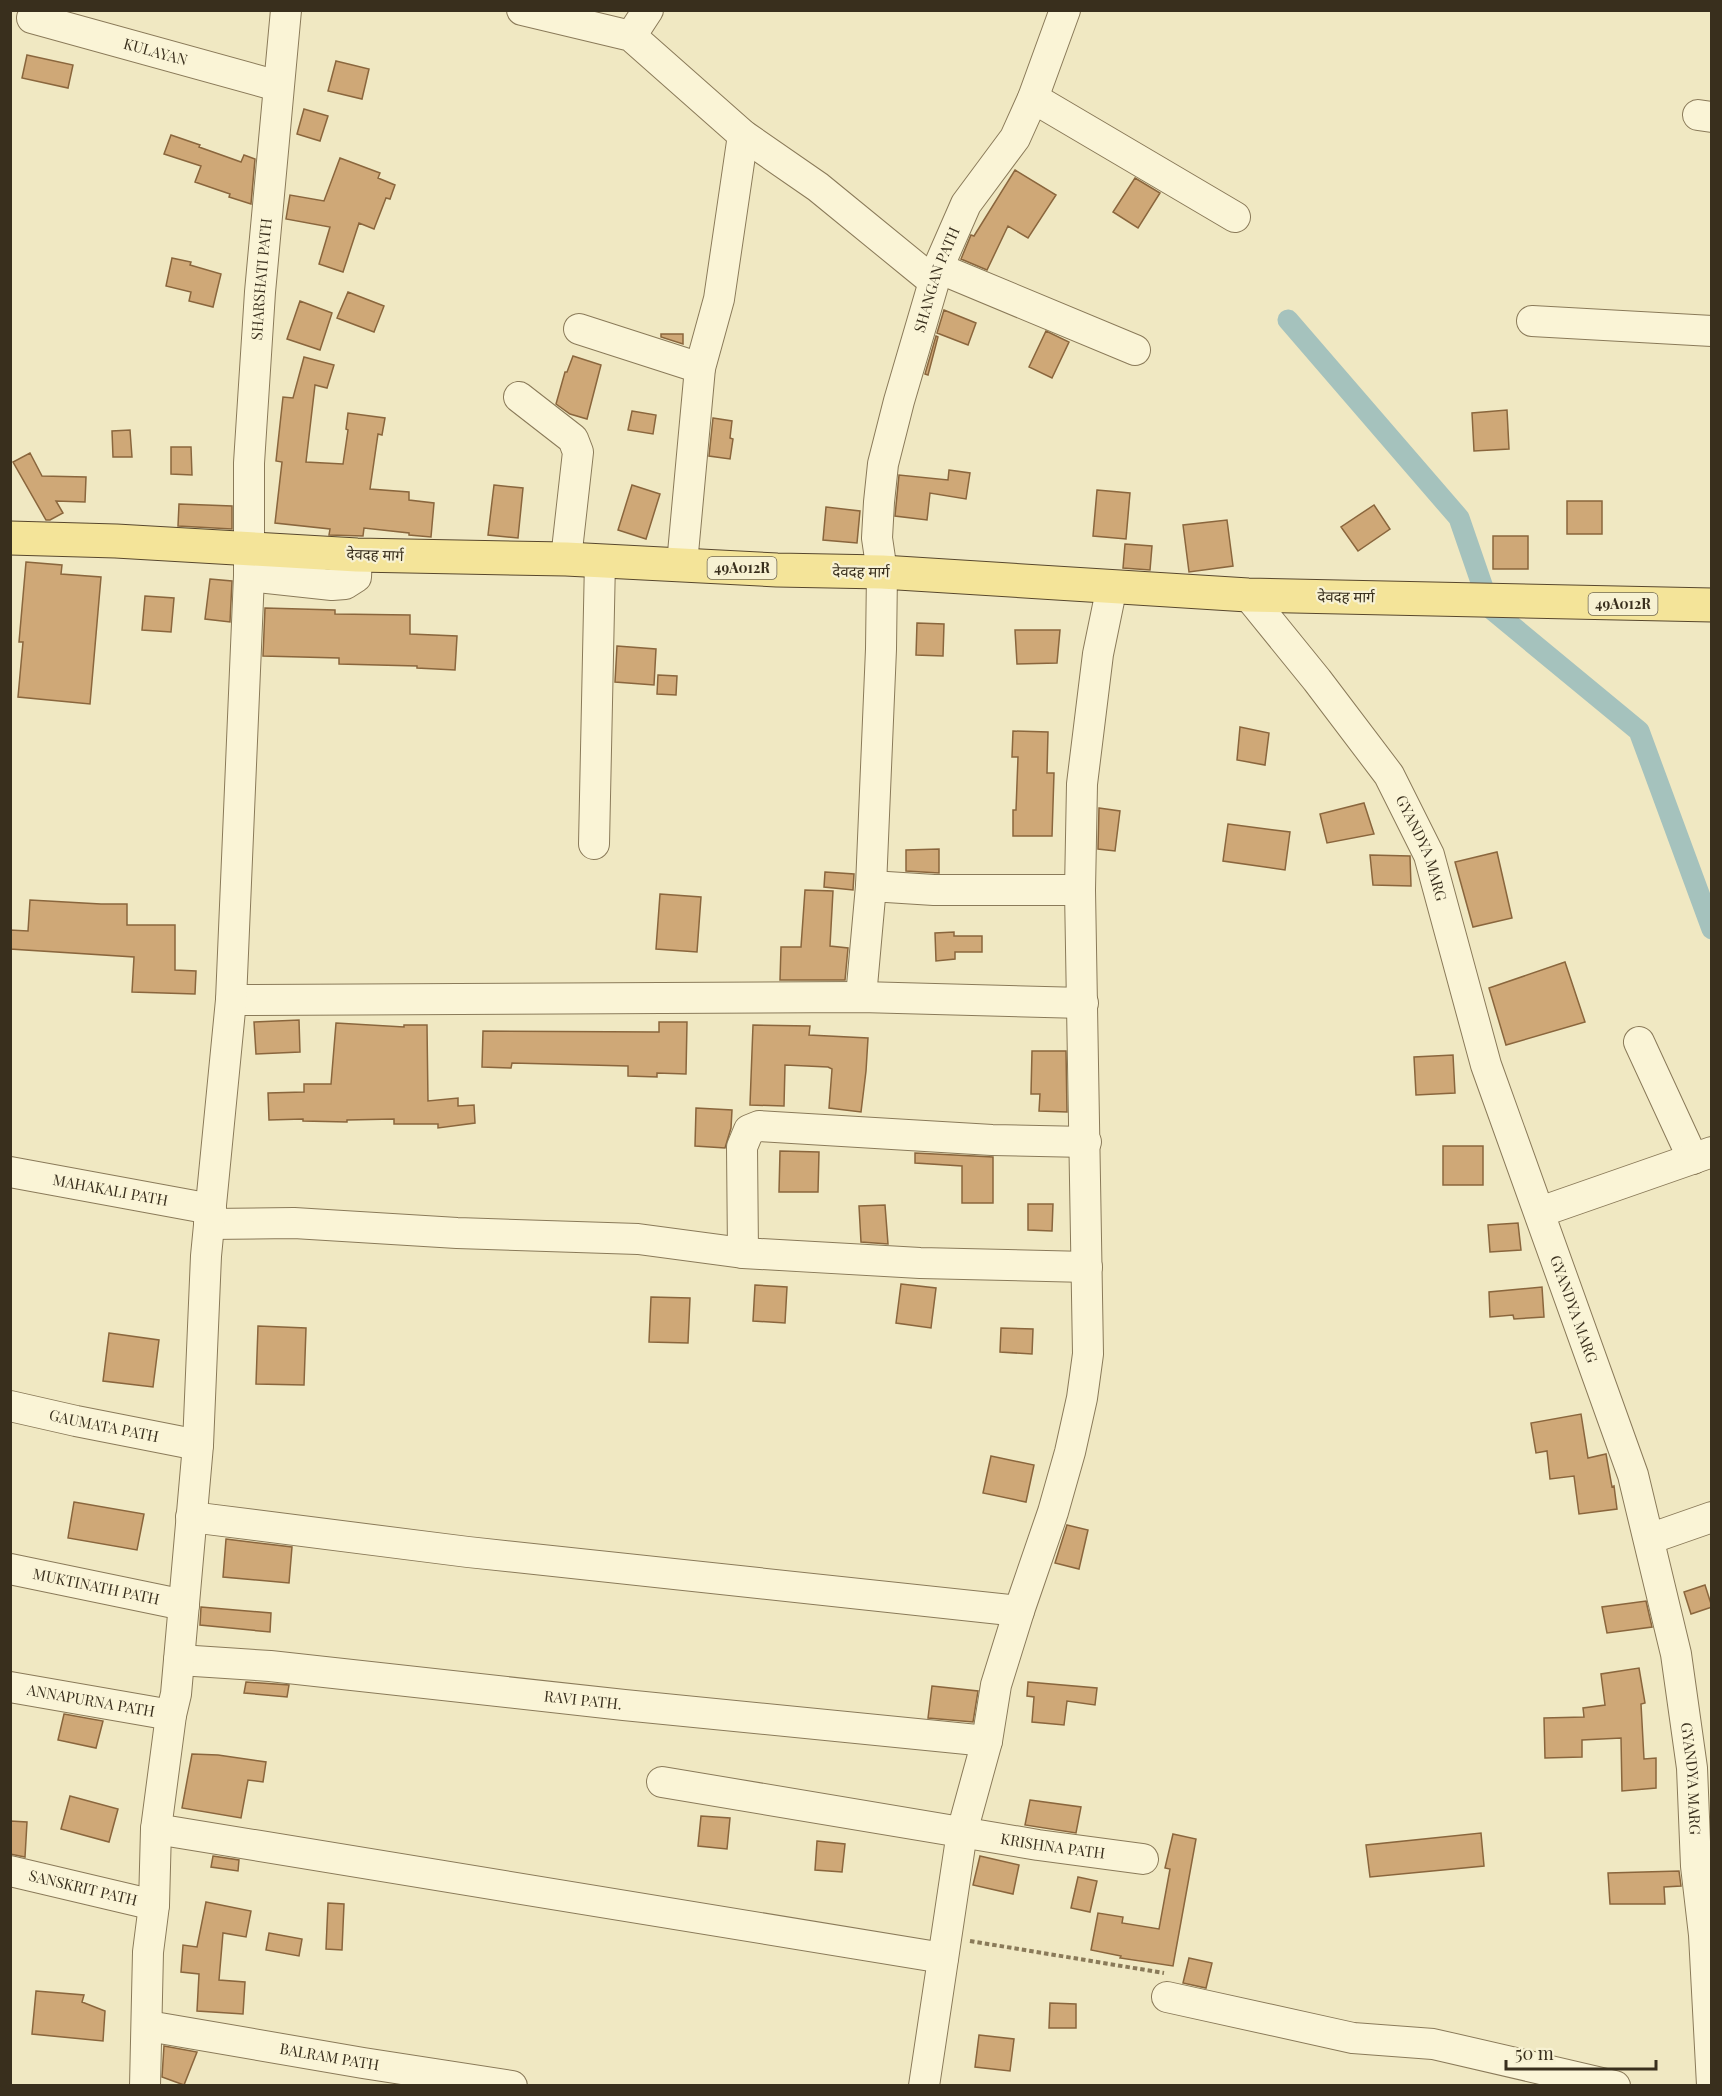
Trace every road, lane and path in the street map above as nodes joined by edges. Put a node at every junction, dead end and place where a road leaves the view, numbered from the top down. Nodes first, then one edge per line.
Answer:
1 (286, 10) edge
2 (648, 10) edge
3 (1065, 10) edge
4 (534, 12) edge
5 (32, 18) dead end
6 (632, 36) junction
7 (278, 86) junction
8 (1033, 98) junction
9 (743, 135) junction
10 (1234, 217) dead end
11 (935, 274) junction
12 (1532, 321) dead end
13 (579, 329) dead end
14 (1712, 331) edge
15 (1135, 350) dead end
16 (700, 368) junction
17 (519, 397) dead end
18 (10, 538) edge
19 (566, 558) junction
20 (600, 561) junction
21 (249, 562) junction
22 (682, 564) junction
23 (882, 572) junction
24 (1112, 586) junction
25 (1248, 596) junction
26 (1712, 605) edge
27 (594, 844) dead end
28 (871, 886) junction
29 (1080, 890) junction
30 (861, 997) junction
31 (231, 1000) junction
32 (1083, 1003) junction
33 (1639, 1042) dead end
34 (1086, 1142) junction
35 (1702, 1155) edge
36 (10, 1172) edge
37 (1540, 1212) junction
38 (210, 1216) junction
39 (744, 1253) junction
40 (1087, 1267) junction
41 (10, 1406) edge
42 (198, 1444) junction
43 (191, 1517) junction
44 (1712, 1517) edge
45 (1649, 1539) junction
46 (10, 1569) edge
47 (184, 1605) junction
48 (1019, 1611) junction
49 (179, 1660) junction
50 (10, 1687) edge
51 (171, 1715) junction
52 (987, 1741) junction
53 (662, 1782) dead end
54 (156, 1829) junction
55 (963, 1832) junction
56 (1143, 1859) dead end
57 (10, 1871) edge
58 (154, 1905) junction
59 (944, 1948) junction
60 (1167, 1997) joint
61 (148, 2025) junction
62 (145, 2085) edge
63 (512, 2085) edge
64 (924, 2085) edge
65 (1615, 2085) edge
66 (1712, 2085) edge

1 - 7 street, SHARSHATI PATH
2 - 6 street
3 - 8 street, SHANGAN PATH
4 - 6 street
5 - 7 street, KULAYAN
6 - 9 street
7 - 21 street, SHARSHATI PATH
8 - 10 street
8 - 11 street, SHANGAN PATH
9 - 11 street
9 - 16 street
11 - 15 street
11 - 23 street, SHANGAN PATH
12 - 14 street
13 - 16 street
16 - 22 street
17 - 19 street
18 - 21 main road, देवदह मार्ग / 49A012R
19 - 20 main road, देवदह मार्ग / 49A012R
19 - 21 main road, देवदह मार्ग / 49A012R
20 - 22 main road, देवदह मार्ग / 49A012R
20 - 27 street
21 - 31 street, SHARSHATI PATH
22 - 23 main road, देवदह मार्ग / 49A012R
23 - 24 main road, देवदह मार्ग / 49A012R
23 - 28 street, SHANGAN PATH
24 - 25 main road, देवदह मार्ग / 49A012R
24 - 29 street
25 - 26 main road, देवदह मार्ग / 49A012R
25 - 37 street, GYANDYA MARG
28 - 29 street
28 - 30 street, SHANGAN PATH
29 - 32 street
30 - 31 street
30 - 32 street
31 - 38 street, SHARSHATI PATH
32 - 34 street
33 - 35 street
34 - 39 street
34 - 40 street
35 - 37 street
36 - 38 street, MAHAKALI PATH
37 - 45 street, GYANDYA MARG
38 - 39 street, MAHAKALI PATH
38 - 42 street, SHARSHATI PATH
39 - 40 street, MAHAKALI PATH
40 - 48 street
41 - 42 street, GAUMATA PATH
42 - 43 street, SHARSHATI PATH
43 - 47 street, SHARSHATI PATH
43 - 48 street
44 - 45 street
45 - 66 street, GYANDYA MARG
46 - 47 street, MUKTINATH PATH
47 - 49 street, SHARSHATI PATH
48 - 52 street
49 - 51 street, SHARSHATI PATH
49 - 52 street, RAVI PATH.
50 - 51 street, ANNAPURNA PATH
51 - 54 street, SHARSHATI PATH
52 - 55 street
53 - 55 street, KRISHNA PATH
54 - 58 street, SHARSHATI PATH
54 - 59 street
55 - 56 street, KRISHNA PATH
55 - 59 street
57 - 58 street, SANSKRIT PATH
58 - 61 street, SHARSHATI PATH
59 - 60 path
59 - 64 street
60 - 65 street
61 - 62 street, SHARSHATI PATH
61 - 63 street, BALRAM PATH

